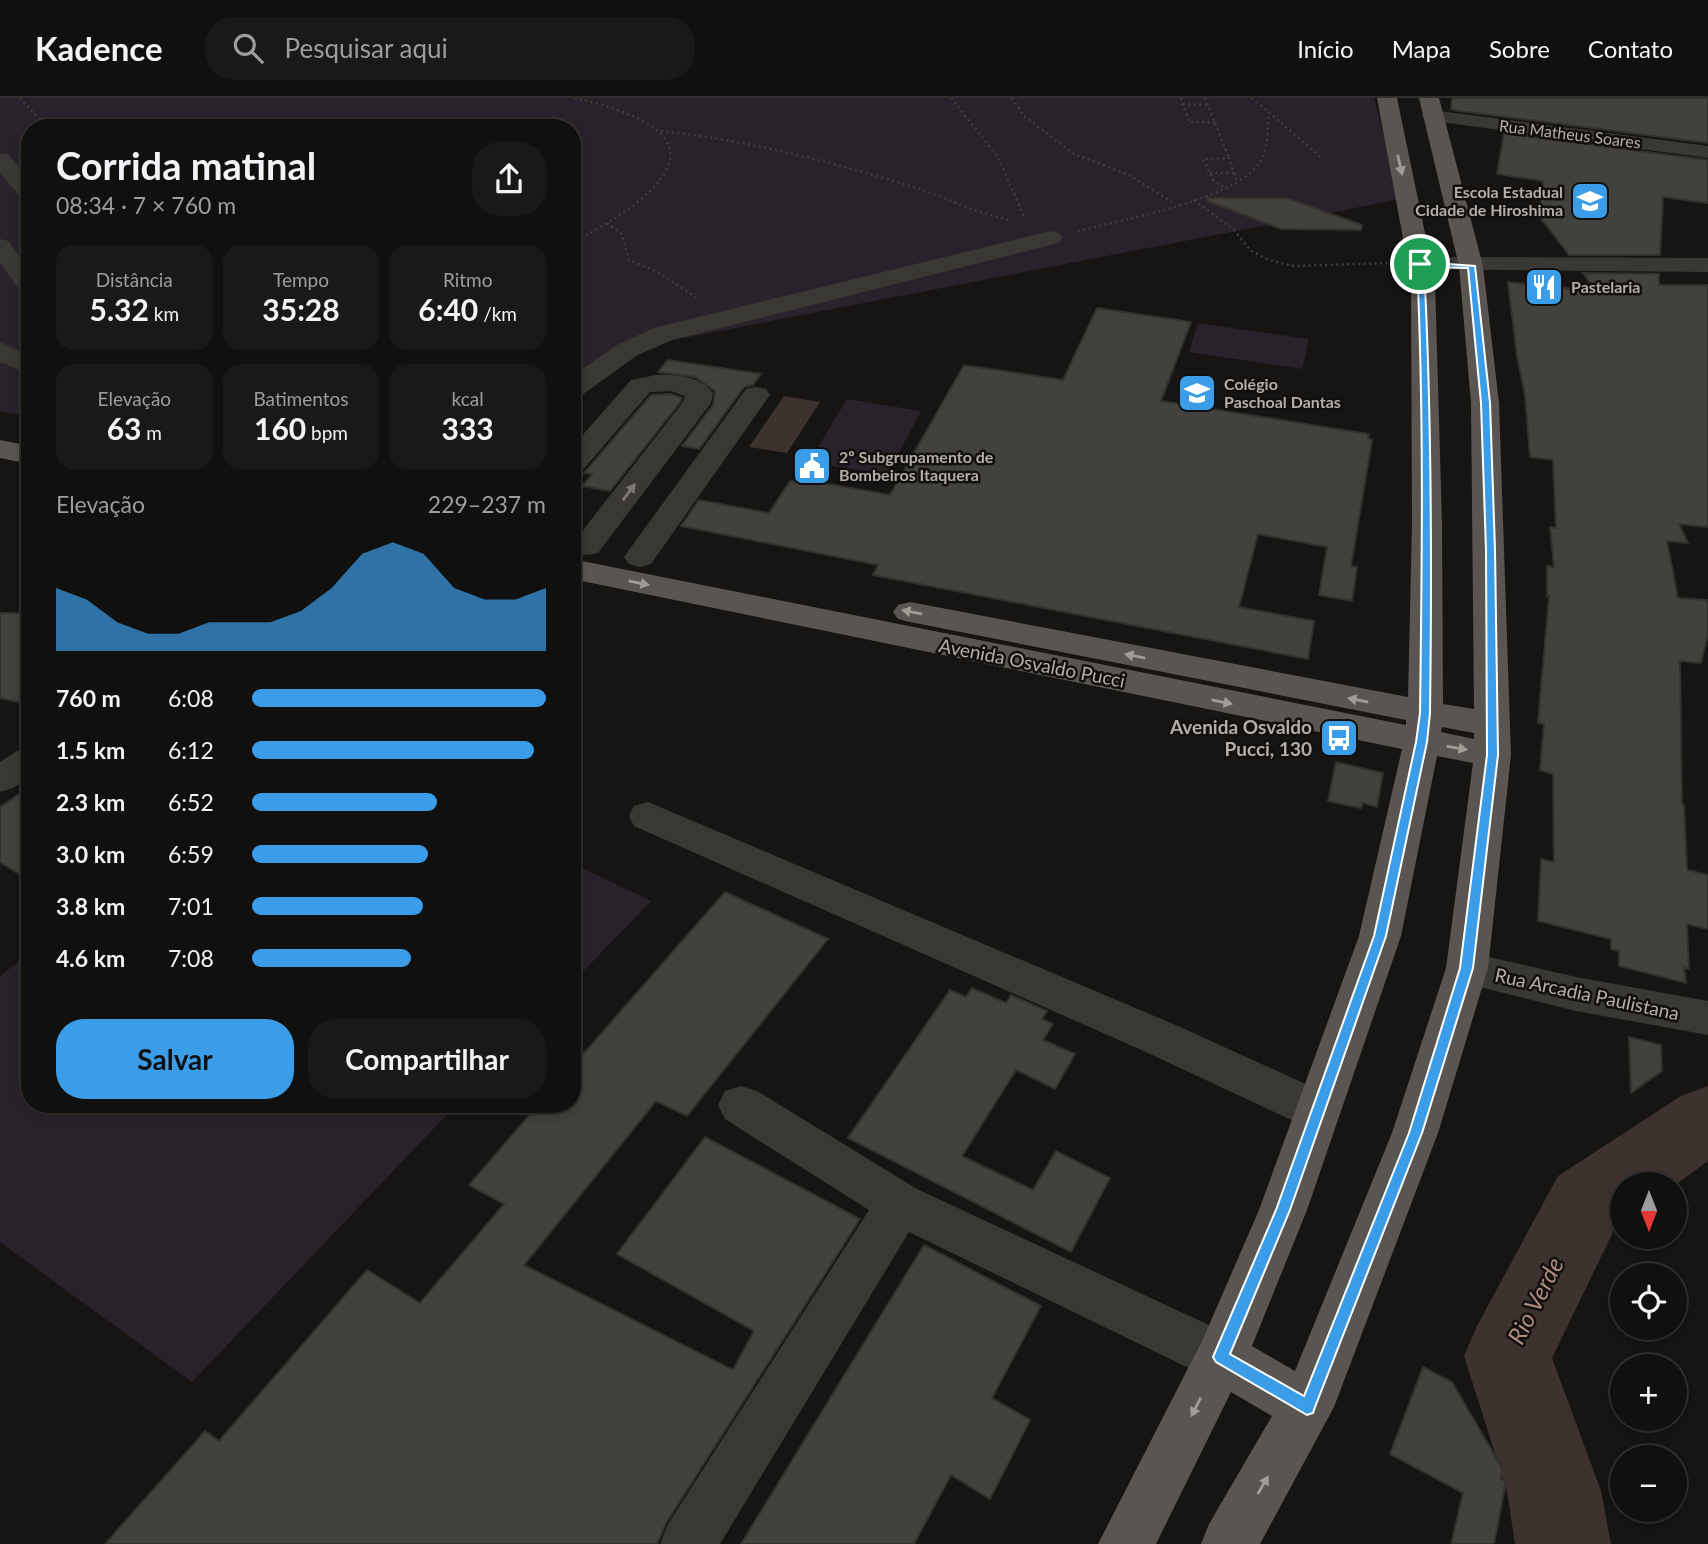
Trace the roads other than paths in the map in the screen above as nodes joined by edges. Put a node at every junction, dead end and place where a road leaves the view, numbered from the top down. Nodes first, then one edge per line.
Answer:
1 (1387, 98) edge
2 (1431, 107) edge
3 (1708, 152) edge
4 (0, 159) edge
5 (21, 184) edge
6 (1051, 238) road end
7 (0, 246) edge
8 (1420, 264) junction
9 (1708, 265) edge
10 (1471, 266) junction
11 (21, 275) edge
12 (0, 350) edge
13 (21, 362) edge
14 (581, 382) edge
15 (756, 395) dead end
16 (0, 429) edge
17 (21, 432) edge
18 (0, 449) edge
19 (21, 453) edge
20 (581, 455) edge
21 (581, 548) edge
22 (581, 553) edge
23 (581, 554) edge
24 (640, 557) junction
25 (1423, 727) junction
26 (1493, 740) junction
27 (21, 766) edge
28 (0, 779) edge
29 (648, 816) dead end
30 (1467, 968) junction
31 (1708, 1018) edge
32 (741, 1105) dead end
33 (1318, 1111) junction
34 (900, 1204) junction
35 (1221, 1357) junction
36 (1307, 1407) junction
37 (688, 1544) edge
38 (1126, 1544) edge
39 (1229, 1544) edge

1 -> 8 main road
2 - 3 street, Rua Matheus Soares
2 - 10 main road
4 - 5 street
6 - 14 street
7 - 11 street
8 - 10 street
8 - 25 main road
9 - 10 street
10 - 26 main road
12 - 13 street
15 - 24 street
16 - 17 main road
18 - 19 main road
21 -> 20 street
22 - 24 main road, Avenida Osvaldo Pucci
23 -> 25 main road, Avenida Osvaldo Pucci
25 -> 24 main road, Avenida Osvaldo Pucci
25 - 26 main road, Avenida Osvaldo Pucci
25 - 33 main road
26 - 30 main road
27 - 28 street
29 - 33 street
30 - 31 street, Rua Arcadia Paulistana
30 - 36 main road
32 - 34 street
33 - 35 main road
34 - 35 street
34 - 37 street
35 - 36 main road
35 -> 38 main road
39 -> 36 main road

